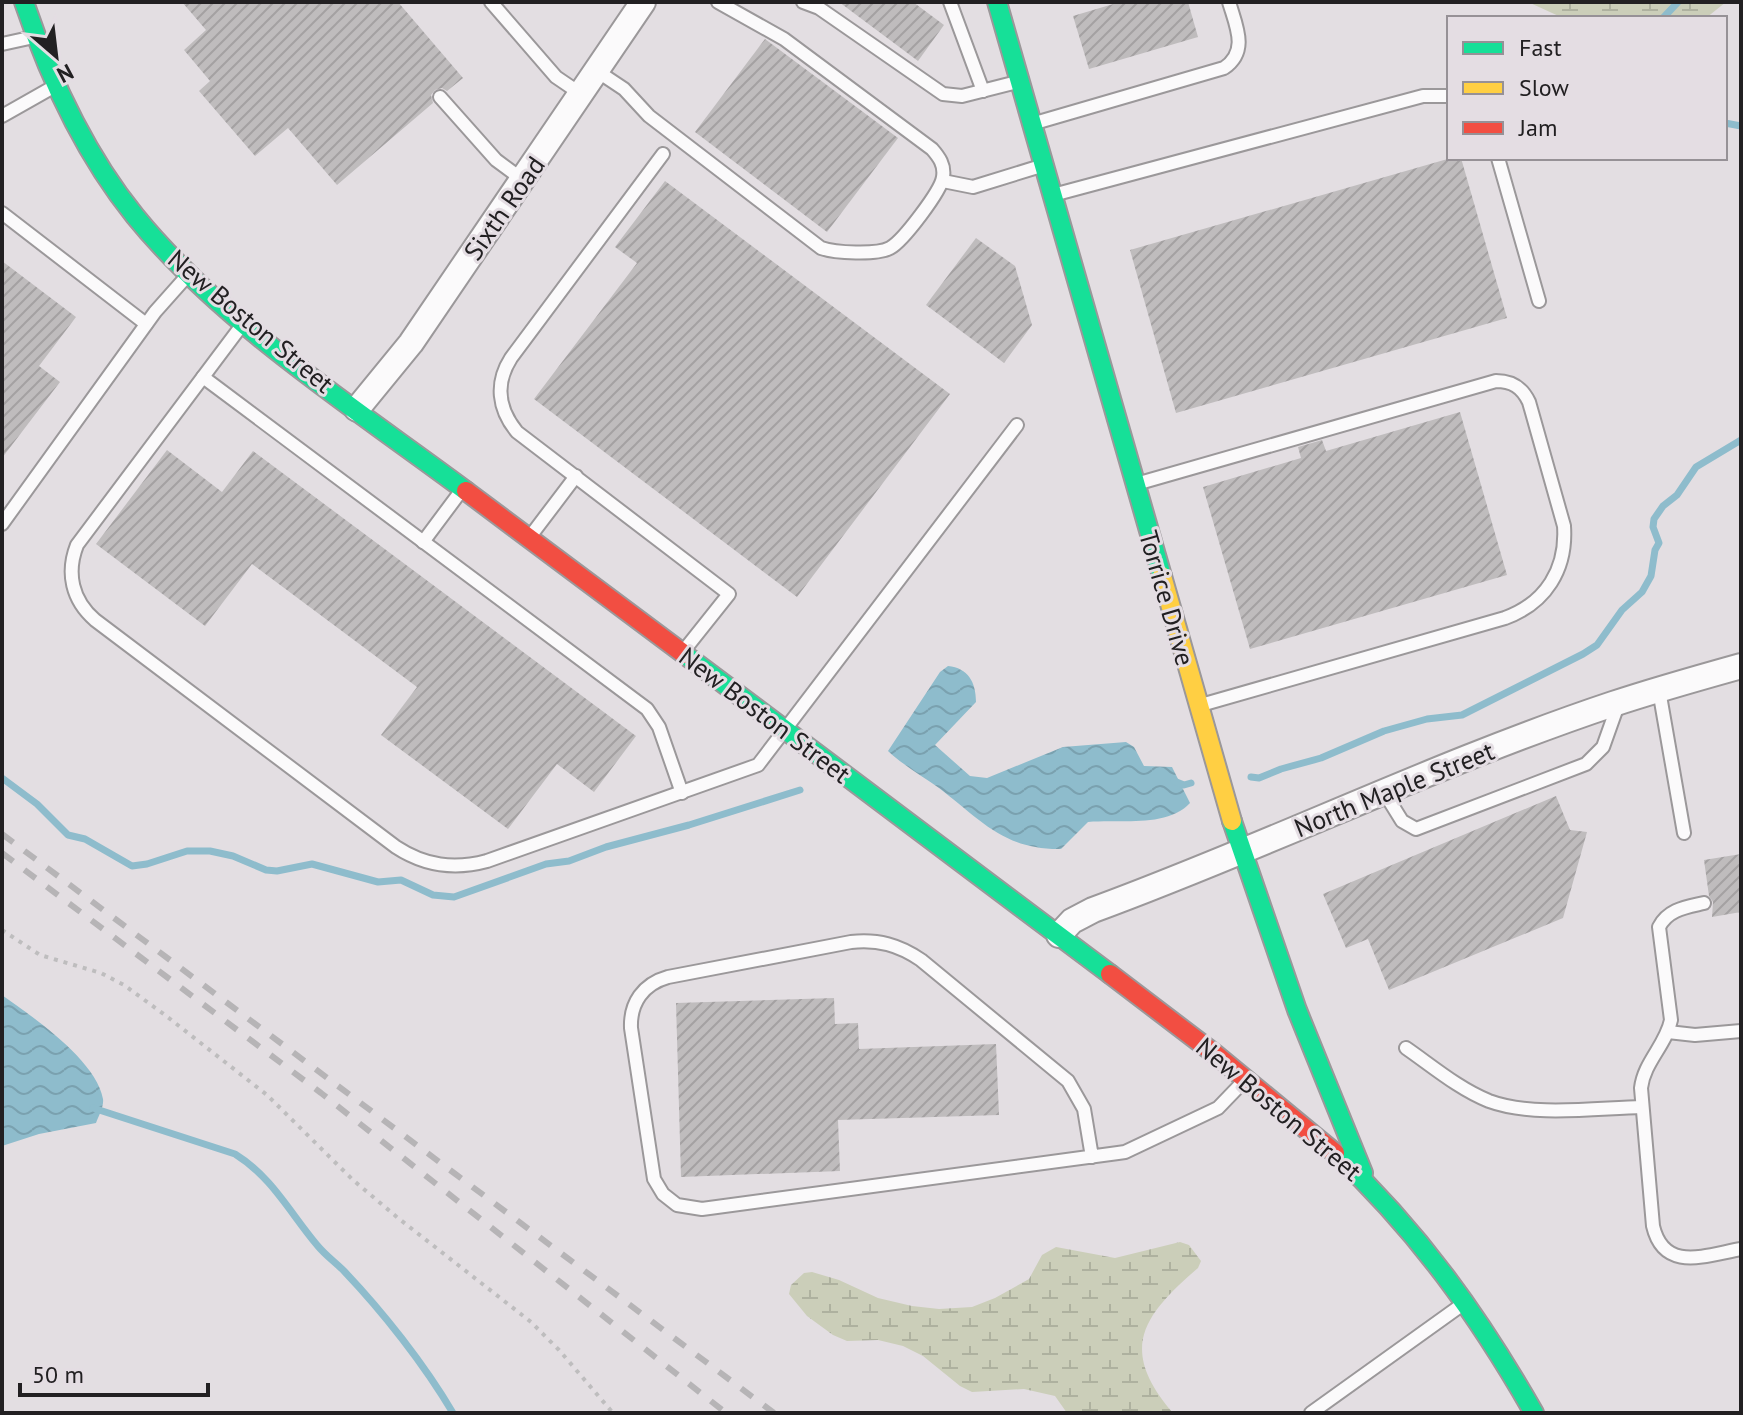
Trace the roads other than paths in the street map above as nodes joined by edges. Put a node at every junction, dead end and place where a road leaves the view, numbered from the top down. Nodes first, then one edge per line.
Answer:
1 (24, 2) edge
2 (491, 2) edge
3 (643, 2) edge
4 (718, 2) edge
5 (803, 2) edge
6 (950, 2) edge
7 (997, 2) edge
8 (1229, 2) edge
9 (35, 37) junction
10 (2, 44) edge
11 (597, 71) junction
12 (1020, 81) junction
13 (55, 86) junction
14 (983, 91) junction
15 (581, 94) junction
16 (1447, 96) edge
17 (440, 97) dead end
18 (2, 116) edge
19 (1032, 124) junction
20 (663, 154) dead end
21 (1499, 160) edge
22 (1044, 165) junction
23 (523, 180) junction
24 (943, 181) junction
25 (1052, 195) junction
26 (2, 213) edge
27 (189, 273) junction
28 (1539, 301) dead end
29 (244, 322) junction
30 (146, 324) junction
31 (203, 377) junction
32 (357, 409) junction
33 (1017, 425) dead end
34 (576, 476) junction
35 (1134, 484) junction
36 (463, 488) junction
37 (2, 524) edge
38 (529, 538) junction
39 (423, 542) junction
40 (682, 653) junction
41 (1741, 666) edge
42 (1659, 690) junction
43 (1619, 702) junction
44 (1198, 706) junction
45 (786, 730) junction
46 (1384, 792) junction
47 (682, 793) junction
48 (1684, 833) dead end
49 (1241, 853) junction
50 (1704, 903) dead end
51 (1059, 935) junction
52 (1741, 1031) edge
53 (1668, 1032) junction
54 (1406, 1048) dead end
55 (1246, 1078) junction
56 (1642, 1107) junction
57 (1092, 1157) junction
58 (1368, 1184) junction
59 (1741, 1249) edge
60 (1466, 1302) junction
61 (1311, 1413) edge
62 (1534, 1413) edge

1 - 9 main road, New Boston Street
2 - 15 lane
3 - 11 street, Sixth Road
4 - 24 lane
5 - 14 lane
6 - 14 lane
7 - 12 main road, Torrice Drive
8 - 19 lane
9 - 10 lane
9 - 13 main road, New Boston Street
11 - 15 street, Sixth Road
11 - 24 lane
12 - 14 lane
12 - 19 main road, Torrice Drive
13 - 18 lane
13 - 27 main road, New Boston Street
15 - 23 street, Sixth Road
16 - 25 lane
17 - 23 lane
19 - 22 main road, Torrice Drive
20 - 34 lane
21 - 28 lane
22 - 24 lane
22 - 25 main road, Torrice Drive
23 - 32 street, Sixth Road
25 - 35 main road, Torrice Drive
26 - 30 lane
27 - 29 main road, New Boston Street
27 - 30 lane
29 - 31 lane
29 - 32 main road, New Boston Street
30 - 37 lane
31 - 39 lane
31 - 47 lane
32 - 36 main road, New Boston Street
33 - 45 lane
34 - 38 lane
34 - 40 lane
35 - 44 main road, Torrice Drive
35 - 44 lane
36 - 38 main road, New Boston Street
36 - 39 lane
38 - 40 main road, New Boston Street
39 - 47 lane
40 - 45 main road, New Boston Street
41 - 42 street, North Maple Street
42 - 43 street, North Maple Street
42 - 48 lane
43 - 46 street, North Maple Street
43 - 46 lane
44 - 49 main road, Torrice Drive
45 - 47 lane
45 - 51 main road, New Boston Street
46 - 49 street, North Maple Street
49 - 51 street, North Maple Street
49 - 58 main road, Torrice Drive
50 - 53 lane
51 - 55 main road, New Boston Street
52 - 53 lane
53 - 56 lane
54 - 56 lane
55 - 57 lane
55 - 58 main road, New Boston Street
56 - 59 lane
57 - 57 lane
58 - 60 main road, New Boston Street
60 - 61 lane
60 - 62 main road, New Boston Street

